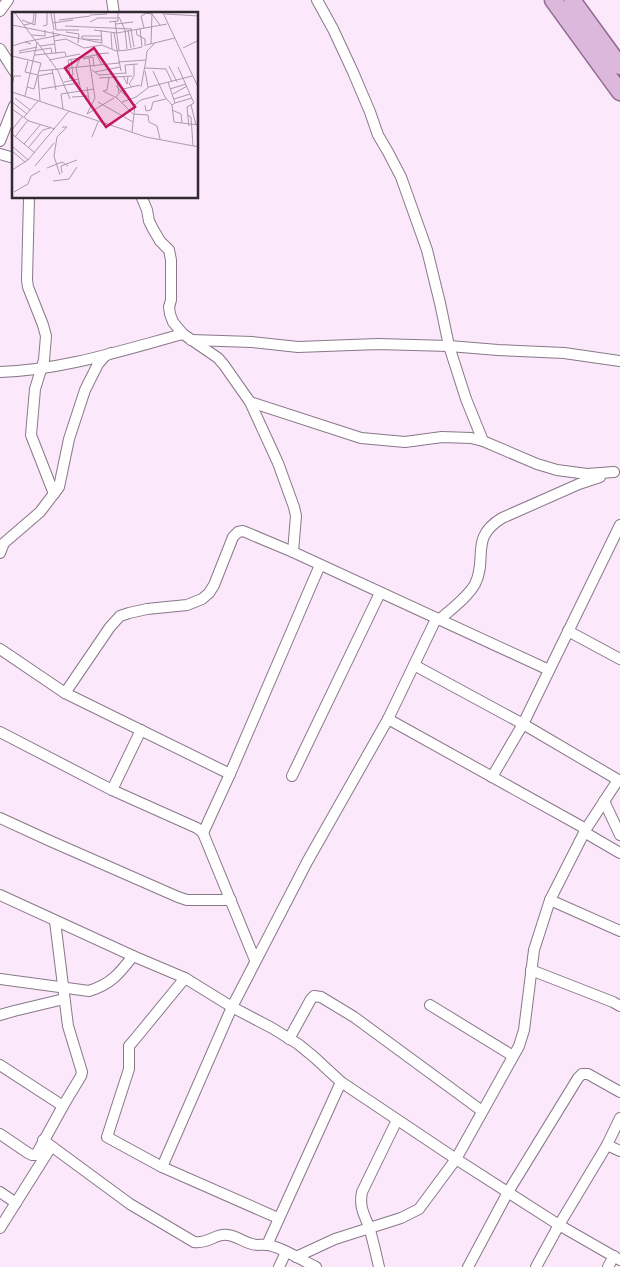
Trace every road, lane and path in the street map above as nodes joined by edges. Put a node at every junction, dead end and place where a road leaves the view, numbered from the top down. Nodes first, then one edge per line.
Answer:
1 (8, 0) edge
2 (317, 0) edge
3 (554, 0) edge
4 (572, 0) edge
5 (0, 11) edge
6 (0, 49) edge
7 (620, 66) edge
8 (12, 68) edge
9 (620, 92) edge
10 (12, 111) edge
11 (0, 141) edge
12 (29, 199) edge
13 (142, 199) edge
14 (187, 337) junction
15 (449, 346) junction
16 (111, 353) junction
17 (620, 361) edge
18 (41, 369) junction
19 (0, 372) edge
20 (250, 402) junction
21 (483, 440) junction
22 (617, 471) edge
23 (54, 494) junction
24 (620, 524) edge
25 (293, 552) junction
26 (0, 553) edge
27 (320, 565) junction
28 (380, 593) junction
29 (438, 619) junction
30 (568, 631) junction
31 (0, 649) edge
32 (620, 660) edge
33 (414, 665) junction
34 (549, 670) junction
35 (64, 693) junction
36 (388, 719) junction
37 (523, 724) junction
38 (141, 730) junction
39 (0, 732) edge
40 (230, 774) junction
41 (292, 776) dead end
42 (492, 777) junction
43 (619, 780) edge
44 (112, 790) junction
45 (604, 801) junction
46 (0, 818) edge
47 (585, 830) junction
48 (203, 833) junction
49 (620, 835) edge
50 (620, 853) edge
51 (0, 895) edge
52 (231, 900) junction
53 (550, 900) junction
54 (55, 921) junction
55 (620, 931) edge
56 (133, 956) junction
57 (256, 960) junction
58 (531, 970) junction
59 (185, 978) junction
60 (0, 979) edge
61 (63, 988) junction
62 (64, 999) junction
63 (430, 1005) dead end
64 (620, 1006) edge
65 (232, 1007) junction
66 (0, 1015) edge
67 (289, 1039) junction
68 (513, 1056) junction
69 (0, 1066) edge
70 (341, 1082) junction
71 (620, 1092) edge
72 (63, 1106) junction
73 (482, 1111) junction
74 (620, 1118) edge
75 (397, 1120) junction
76 (0, 1134) edge
77 (43, 1140) junction
78 (606, 1145) junction
79 (52, 1147) junction
80 (620, 1151) edge
81 (456, 1159) junction
82 (162, 1168) junction
83 (0, 1192) edge
84 (508, 1192) junction
85 (16, 1202) junction
86 (278, 1218) junction
87 (559, 1224) junction
88 (0, 1228) edge
89 (369, 1228) junction
90 (266, 1245) junction
91 (286, 1252) junction
92 (296, 1257) junction
93 (617, 1258) edge
94 (279, 1267) edge
95 (316, 1267) edge
96 (380, 1267) edge
97 (468, 1267) edge
98 (536, 1267) edge
99 (608, 1267) edge

1 - 5 street
2 - 15 street
3 - 9 main road
4 - 7 main road
6 - 8 street
10 - 11 street
12 - 18 street
13 - 14 street
14 - 15 street
14 - 16 street
14 - 20 street
15 - 17 street
15 - 21 street
16 - 18 street
16 - 23 street
18 - 19 street
18 - 23 street
20 - 21 street
20 - 25 street
21 - 22 street
22 - 29 street
23 - 26 street
24 - 30 street
25 - 27 street
25 - 35 street
27 - 28 street
27 - 40 street
28 - 29 street
28 - 41 street
29 - 33 street
29 - 34 street
30 - 32 street
30 - 34 street
31 - 35 street
33 - 36 street
33 - 37 street
34 - 37 street
35 - 38 street
36 - 42 street
36 - 57 street
37 - 42 street
37 - 43 street
38 - 40 street
38 - 44 street
39 - 44 street
40 - 48 street
42 - 47 street
43 - 45 street
44 - 48 street
45 - 47 street
45 - 49 street
46 - 52 street
47 - 50 street
47 - 53 street
48 - 52 street
51 - 54 street
52 - 57 street
53 - 55 street
53 - 58 street
54 - 56 street
54 - 61 street
56 - 59 street
56 - 61 street
57 - 65 street
58 - 64 street
58 - 68 street
59 - 65 street
59 - 82 street
60 - 61 street
61 - 62 street
62 - 66 street
62 - 72 street
63 - 68 street
65 - 67 street
65 - 82 street
67 - 70 street
67 - 73 street
68 - 73 street
69 - 72 street
70 - 75 street
70 - 86 street
71 - 84 street
72 - 77 street
73 - 81 street
74 - 78 street
75 - 81 street
75 - 89 street
76 - 77 street
77 - 79 street
78 - 80 street
78 - 87 street
79 - 85 street
79 - 90 street
81 - 84 street
81 - 89 street
82 - 86 street
83 - 85 street
84 - 87 street
84 - 97 street
85 - 88 street
86 - 90 street
87 - 93 street
87 - 98 street
89 - 92 street
89 - 96 street
90 - 91 street
91 - 92 street
91 - 94 street
92 - 95 street
93 - 99 street

